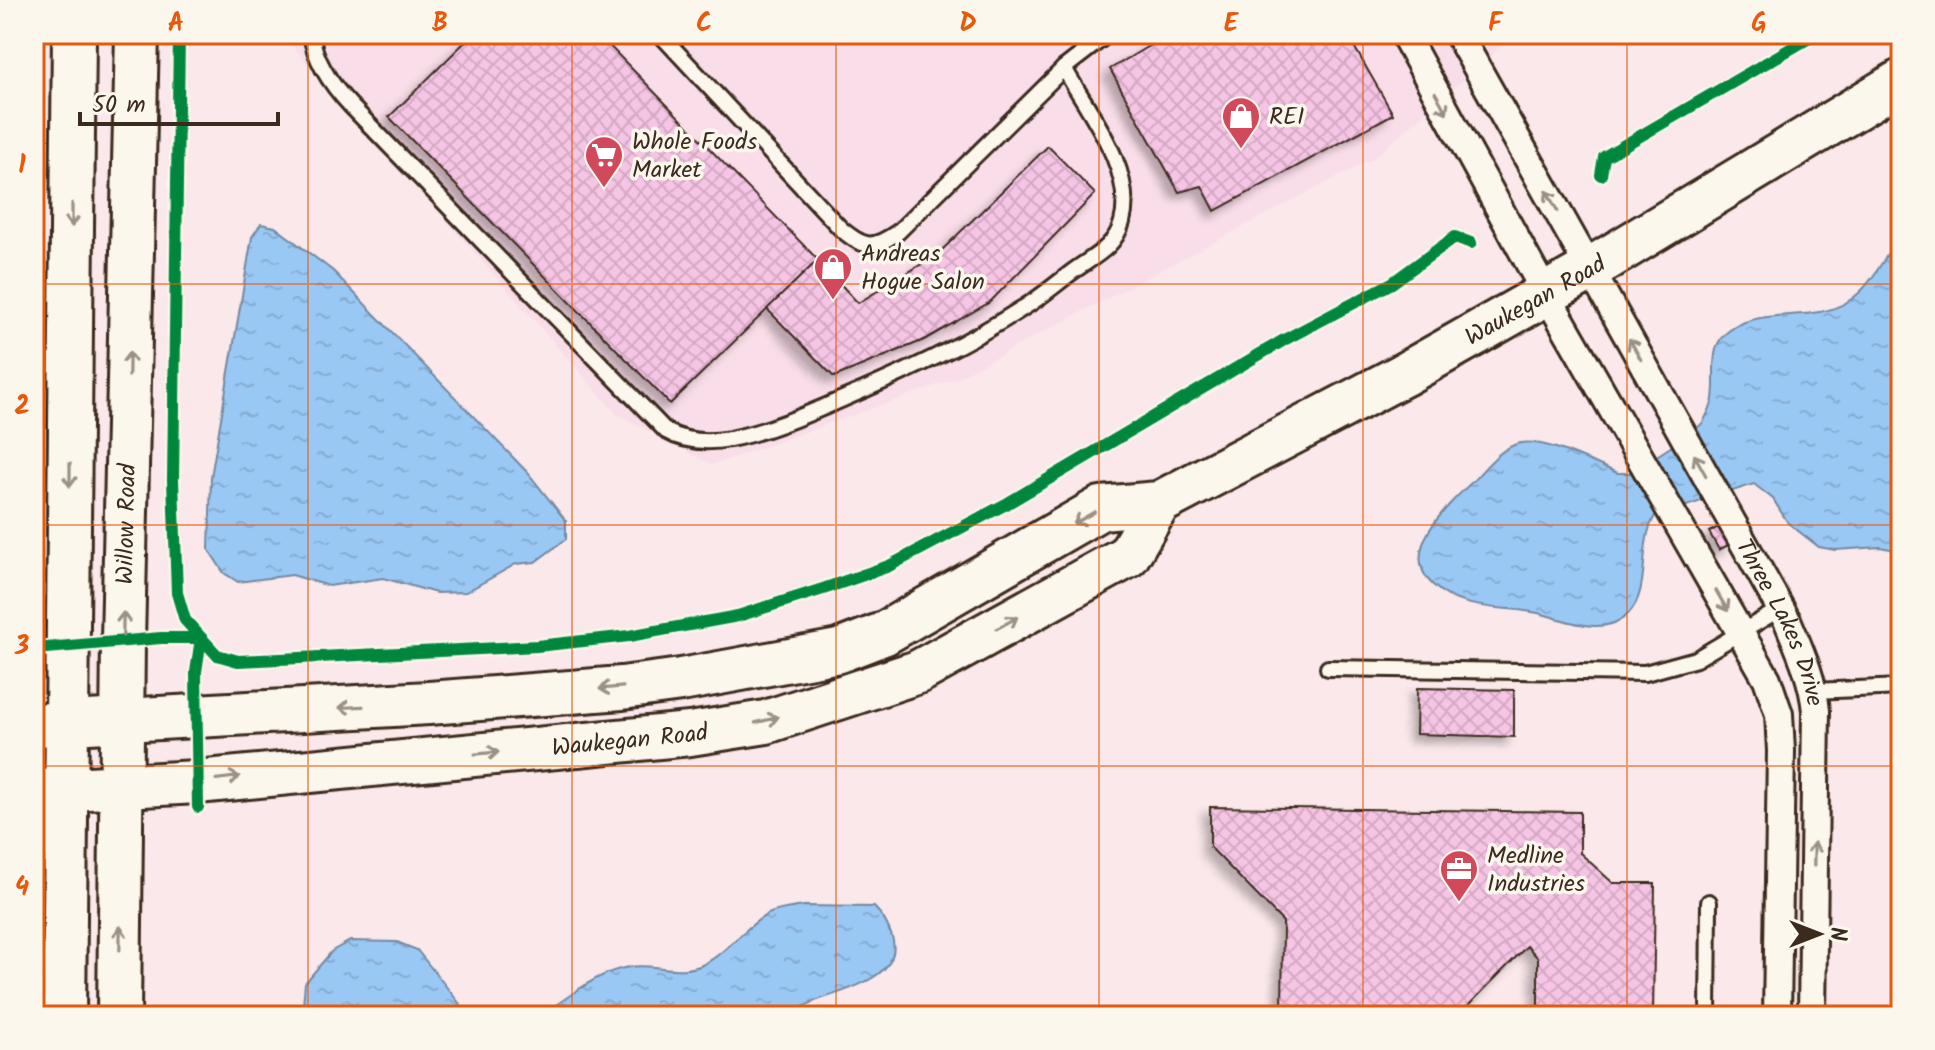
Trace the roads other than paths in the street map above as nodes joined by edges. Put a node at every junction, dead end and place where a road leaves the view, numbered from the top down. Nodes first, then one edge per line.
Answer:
1 (74, 34) edge
2 (137, 34) edge
3 (311, 34) edge
4 (660, 34) edge
5 (1404, 34) edge
6 (1458, 34) edge
7 (1099, 36) edge
8 (1064, 68) junction
9 (1901, 81) edge
10 (1590, 269) junction
11 (1546, 294) junction
12 (1159, 503) junction
13 (1780, 609) junction
14 (1740, 631) junction
15 (1328, 668) dead end
16 (1901, 687) edge
17 (1814, 691) junction
18 (123, 719) junction
19 (51, 724) edge
20 (122, 786) junction
21 (50, 790) edge
22 (1709, 902) dead end
23 (64, 1016) edge
24 (119, 1016) edge
25 (1708, 1016) edge
26 (1777, 1016) edge
27 (1812, 1016) edge

1 -> 19 main road
18 -> 2 main road, Willow Road
3 - 8 lane
4 - 8 lane
5 -> 11 street, Three Lakes Drive
10 -> 6 street, Three Lakes Drive
7 - 8 lane
9 - 10 main road, Waukegan Road
10 - 11 main road, Waukegan Road
13 -> 10 street, Three Lakes Drive
11 - 12 main road, Waukegan Road
11 -> 14 street, Three Lakes Drive
12 -> 18 main road, Waukegan Road
20 -> 12 main road, Waukegan Road
13 - 14 lane
13 - 17 street, Three Lakes Drive
14 - 15 lane
14 - 26 street, Three Lakes Drive
16 - 17 lane
27 -> 17 street, Three Lakes Drive
18 - 19 main road, Waukegan Road
18 - 20 main road, Willow Road
19 - 21 main road
20 - 21 main road, Waukegan Road
24 -> 20 main road, Willow Road
21 - 23 main road
22 - 25 lane

